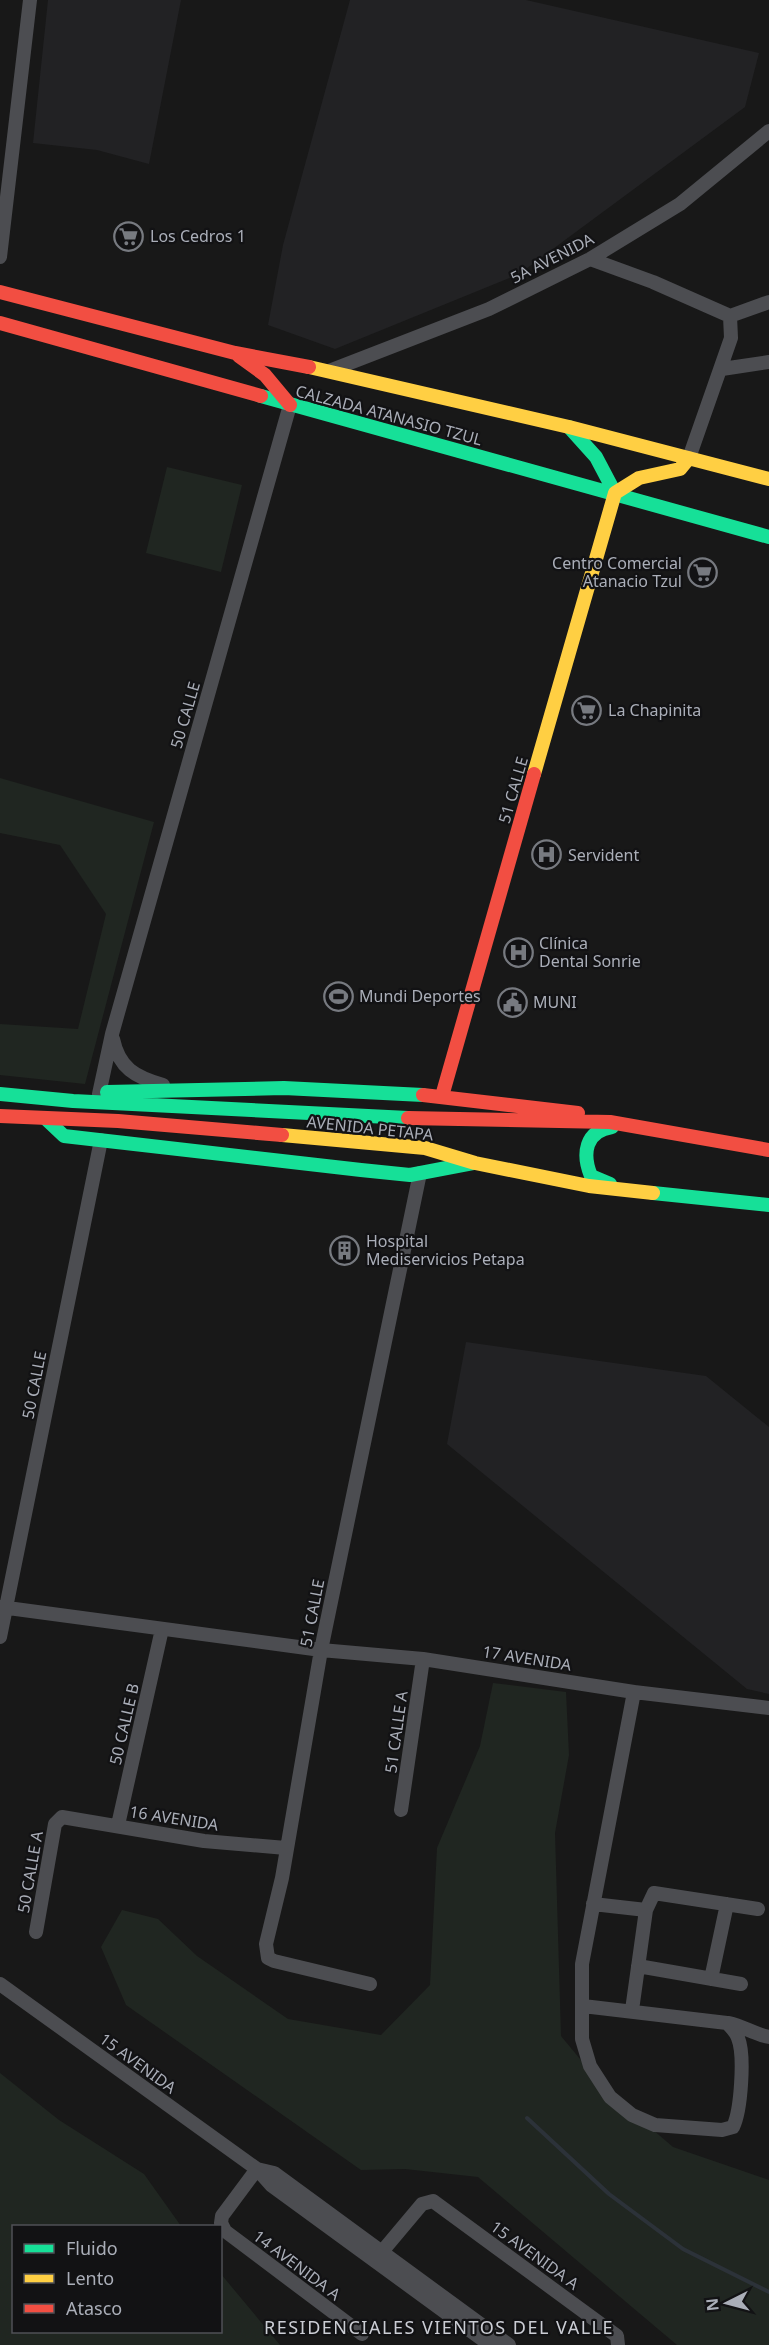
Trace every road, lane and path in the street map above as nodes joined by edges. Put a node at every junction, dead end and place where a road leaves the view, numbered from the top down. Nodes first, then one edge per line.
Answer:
1 (30, 0) edge
2 (769, 132) edge
3 (0, 257) edge
4 (590, 260) junction
5 (0, 292) edge
6 (769, 302) edge
7 (730, 316) junction
8 (0, 323) edge
9 (235, 353) junction
10 (769, 362) edge
11 (722, 369) junction
12 (327, 372) junction
13 (290, 405) junction
14 (569, 427) junction
15 (688, 458) junction
16 (769, 479) edge
17 (615, 493) junction
18 (769, 537) edge
19 (112, 1034) junction
20 (175, 1088) junction
21 (0, 1094) edge
22 (99, 1094) junction
23 (442, 1096) junction
24 (73, 1101) junction
25 (418, 1115) dead end
26 (0, 1116) edge
27 (45, 1119) junction
28 (610, 1122) junction
29 (640, 1127) junction
30 (101, 1140) junction
31 (416, 1149) dead end
32 (769, 1150) edge
33 (475, 1163) junction
34 (420, 1173) junction
35 (634, 1192) junction
36 (769, 1205) edge
37 (3, 1607) edge
38 (162, 1629) junction
39 (0, 1637) edge
40 (321, 1650) junction
41 (423, 1659) junction
42 (634, 1692) junction
43 (769, 1708) edge
44 (401, 1810) dead end
45 (58, 1819) joint
46 (118, 1826) junction
47 (286, 1848) junction
48 (593, 1904) junction
49 (727, 1904) junction
50 (758, 1909) dead end
51 (646, 1910) junction
52 (36, 1932) dead end
53 (638, 1966) junction
54 (711, 1979) junction
55 (0, 1984) edge
56 (370, 1984) dead end
57 (741, 1984) dead end
58 (582, 2006) junction
59 (632, 2010) junction
60 (727, 2023) junction
61 (769, 2037) edge
62 (257, 2169) junction
63 (379, 2255) junction
64 (362, 2334) dead end
65 (487, 2338) edge
66 (618, 2341) edge
67 (509, 2345) edge

1 - 3 street
2 - 4 street, 5A AVENIDA
4 - 7 street
4 - 12 street, 5A AVENIDA
5 - 9 main road, CALZADA ATANASIO TZUL
6 - 7 street
7 - 11 street
8 - 13 main road, CALZADA ATANASIO TZUL
9 - 12 main road, CALZADA ATANASIO TZUL
9 - 13 main road
10 - 11 street
11 - 15 street
12 - 14 main road, CALZADA ATANASIO TZUL
13 - 17 main road, CALZADA ATANASIO TZUL
13 - 19 street, 50 CALLE
14 - 15 main road, CALZADA ATANASIO TZUL
14 - 17 main road
15 - 16 main road, CALZADA ATANASIO TZUL
15 - 17 main road
17 - 18 main road, CALZADA ATANASIO TZUL
17 - 23 main road, 51 CALLE
19 - 20 street
19 - 22 street, 50 CALLE
20 - 22 main road
20 - 23 main road
21 - 24 main road, AVENIDA PETAPA
22 - 24 main road
22 - 25 main road
23 - 28 main road
24 - 28 main road, AVENIDA PETAPA
26 - 27 main road, AVENIDA PETAPA
27 - 30 main road
27 - 31 main road
27 - 33 main road, AVENIDA PETAPA
28 - 29 main road, AVENIDA PETAPA
29 - 32 main road, AVENIDA PETAPA
29 - 35 main road
30 - 34 main road
30 - 37 street, 50 CALLE
33 - 34 main road
33 - 35 main road, AVENIDA PETAPA
34 - 40 street, 51 CALLE
35 - 36 main road, AVENIDA PETAPA
37 - 38 street, 17 AVENIDA
37 - 39 street, 50 CALLE
38 - 40 street, 17 AVENIDA
38 - 46 street, 50 CALLE B
40 - 41 street, 17 AVENIDA
40 - 47 street, 51 CALLE
41 - 42 street, 17 AVENIDA
41 - 44 street, 51 CALLE A
42 - 43 street, 17 AVENIDA
42 - 48 street
45 - 46 street, 16 AVENIDA
45 - 52 street, 50 CALLE A
46 - 47 street, 16 AVENIDA
47 - 56 street, 51 CALLE
48 - 51 street
48 - 58 street
49 - 50 street
49 - 51 street
49 - 54 street
51 - 53 street
53 - 54 street
53 - 59 street
54 - 57 street
55 - 62 street, 15 AVENIDA
58 - 59 street
58 - 60 street
59 - 60 street
60 - 61 street
62 - 63 street, 15 AVENIDA
62 - 64 street, 14 AVENIDA A
63 - 65 street, 15 AVENIDA
63 - 66 street, 15 AVENIDA A
65 - 67 street, 15 AVENIDA

